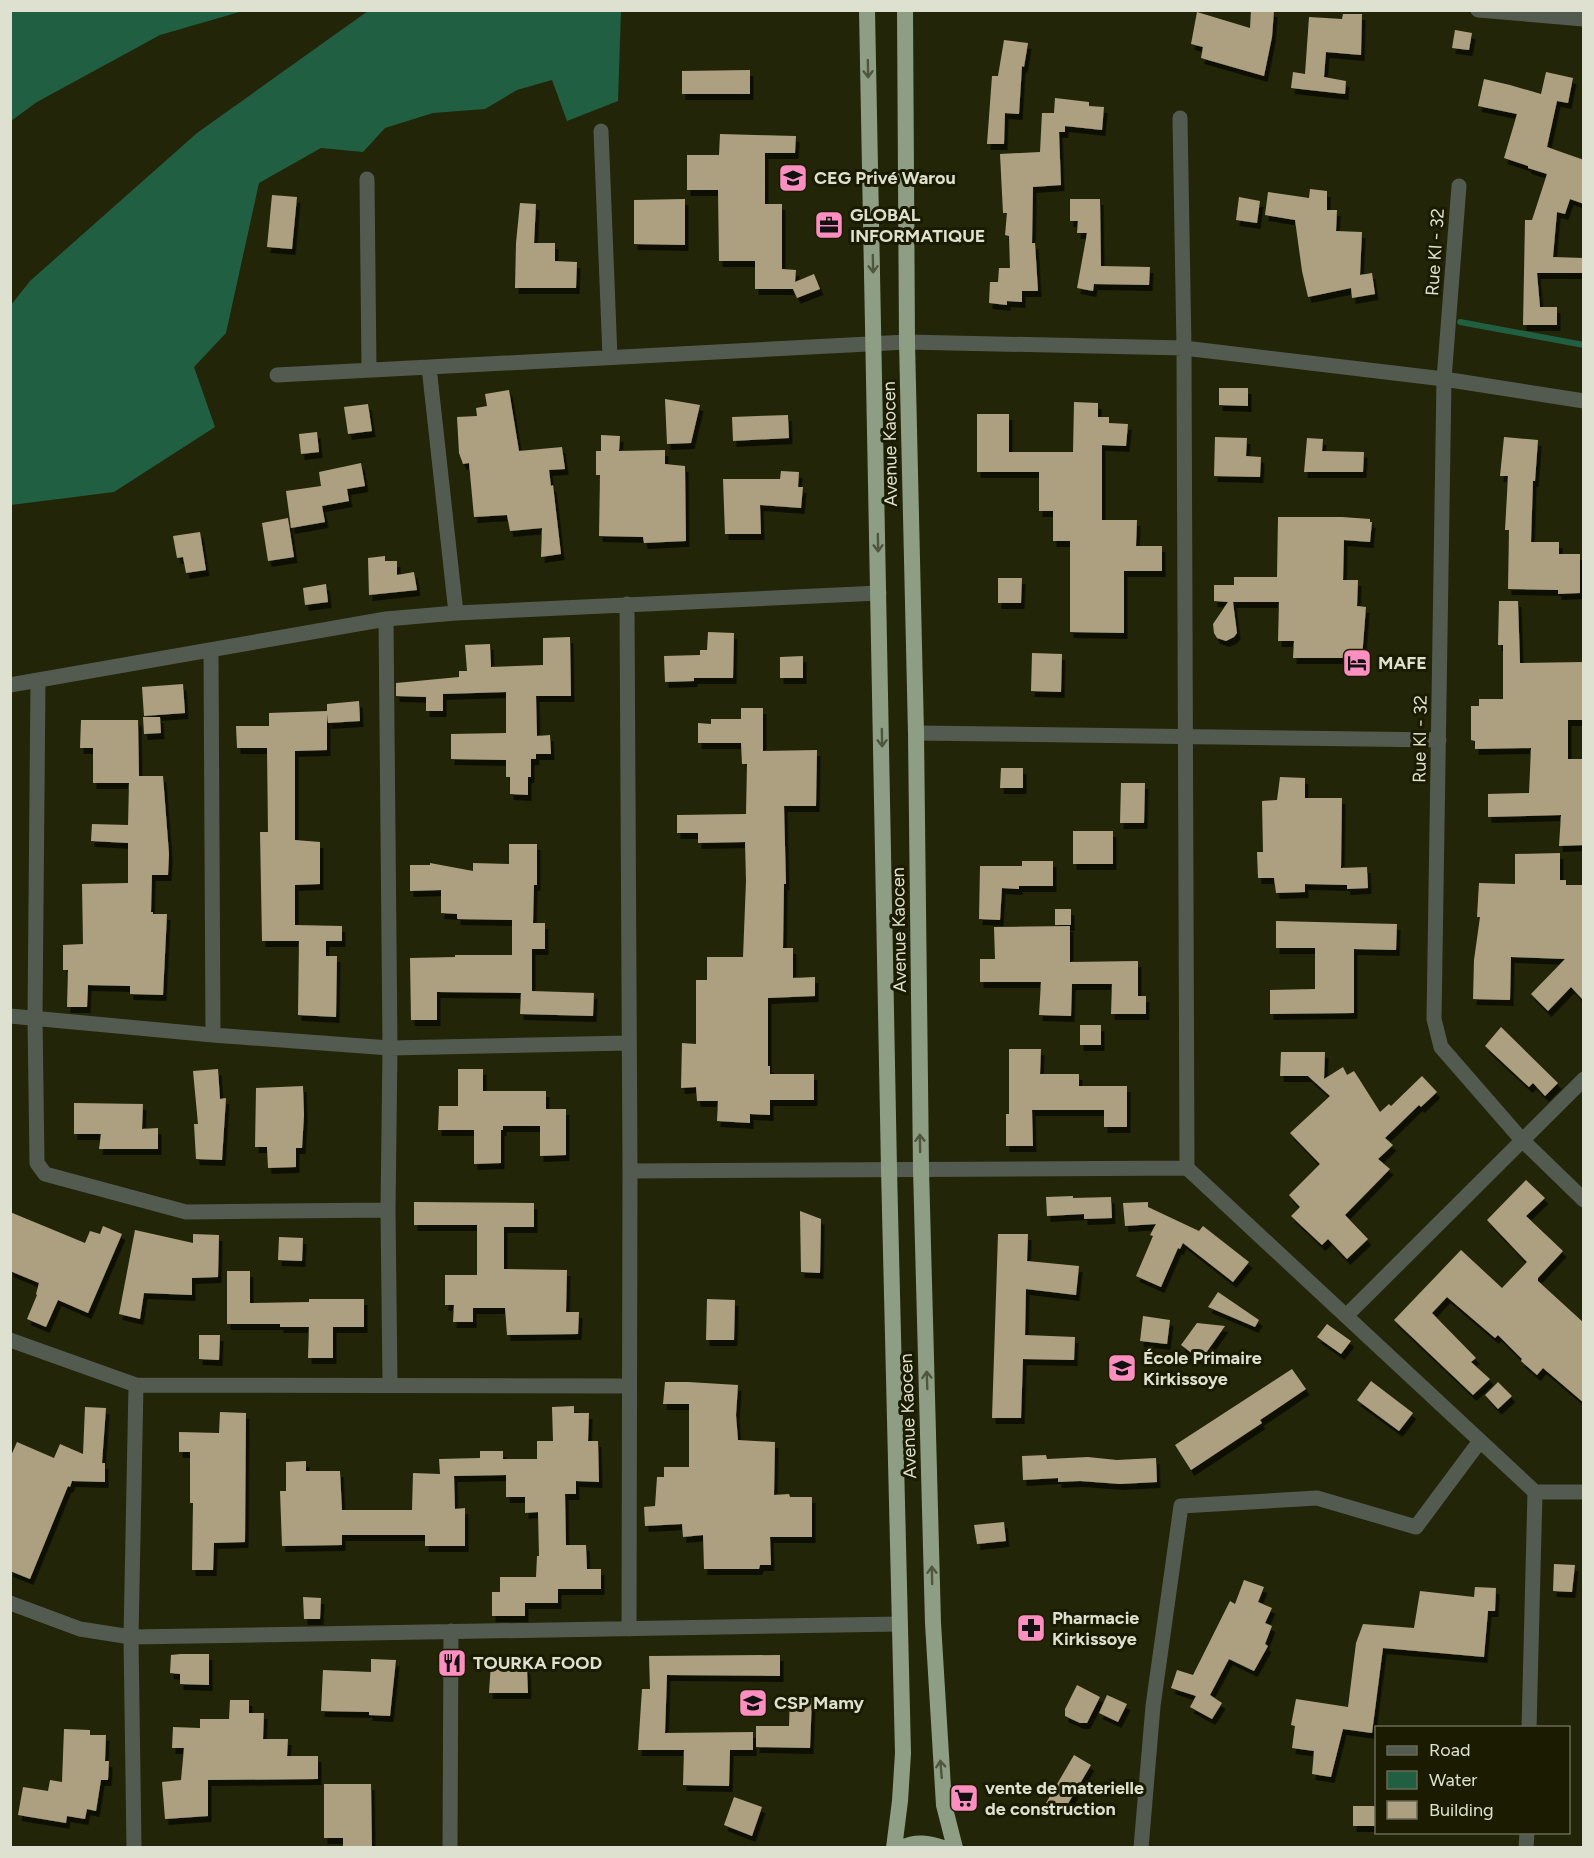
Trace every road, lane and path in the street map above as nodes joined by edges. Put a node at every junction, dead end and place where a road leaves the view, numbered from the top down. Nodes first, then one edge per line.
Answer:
1 (867, 10) edge
2 (905, 10) edge
3 (1478, 10) edge
4 (1584, 20) edge
5 (1180, 118) dead end
6 (601, 131) dead end
7 (367, 179) dead end
8 (1460, 186) dead end
9 (907, 342) junction
10 (874, 343) junction
11 (1184, 348) junction
12 (610, 357) junction
13 (429, 367) junction
14 (369, 370) junction
15 (277, 375) dead end
16 (1444, 379) junction
17 (1584, 401) edge
18 (879, 593) junction
19 (627, 604) junction
20 (456, 613) junction
21 (386, 619) junction
22 (211, 651) junction
23 (38, 680) junction
24 (10, 685) edge
25 (916, 733) junction
26 (1184, 735) junction
27 (1439, 740) junction
28 (10, 1016) edge
29 (35, 1018) junction
30 (213, 1035) junction
31 (628, 1043) junction
32 (390, 1048) junction
33 (1584, 1079) edge
34 (1522, 1140) junction
35 (1187, 1168) junction
36 (889, 1169) junction
37 (921, 1169) junction
38 (630, 1171) junction
39 (1584, 1200) edge
40 (388, 1210) junction
41 (1346, 1316) junction
42 (10, 1340) edge
43 (390, 1384) junction
44 (136, 1385) junction
45 (629, 1386) junction
46 (1480, 1441) junction
47 (1534, 1492) junction
48 (1584, 1492) edge
49 (10, 1603) edge
50 (900, 1624) junction
51 (629, 1629) junction
52 (451, 1632) junction
53 (131, 1637) junction
54 (1529, 1726) edge
55 (134, 1848) edge
56 (450, 1848) edge
57 (894, 1848) edge
58 (902, 1848) edge
59 (943, 1848) edge
60 (954, 1848) edge
61 (1141, 1848) edge

1 -> 10 highway, Avenue Kaocen
2 - 9 highway, Avenue Kaocen
3 - 4 street
5 - 11 street
6 - 12 street
7 - 14 street
8 - 16 street, Rue KI - 32
9 - 10 street
9 - 11 street
9 - 25 highway, Avenue Kaocen
10 - 12 street
10 -> 18 highway, Avenue Kaocen
11 - 16 street
11 - 26 street
12 - 13 street
13 - 14 street
13 - 20 street
14 - 15 street
16 - 17 street
16 - 27 street, Rue KI - 32
18 - 19 street
18 -> 36 highway, Avenue Kaocen
19 - 20 street
19 - 31 street
20 - 21 street
21 - 22 street
21 - 32 street
22 - 23 street
22 - 30 street
23 - 24 street
23 - 29 street
25 - 26 street
37 -> 25 highway, Avenue Kaocen
26 - 27 street
26 - 35 street
27 - 34 street, Rue KI - 32
28 - 29 street
29 - 30 street
29 - 40 street
30 - 32 street
31 - 32 street
31 - 38 street
32 - 40 street
33 - 34 street
34 - 39 street, Rue KI - 32
34 - 41 street
35 - 37 street
35 - 41 street
36 - 37 street
36 - 38 street
36 - 50 highway, Avenue Kaocen
60 -> 37 highway, Avenue Kaocen
38 - 45 street
40 - 43 street
41 - 46 street
42 - 44 street
43 - 44 street
43 - 45 street
44 - 53 street
45 - 51 street
46 - 47 street
46 - 61 street
47 - 48 street
47 - 54 street
49 - 53 street
50 - 51 street
50 - 57 highway, Avenue Kaocen
51 - 52 street
52 - 53 street
52 - 56 street
53 - 55 street
58 - 59 highway

